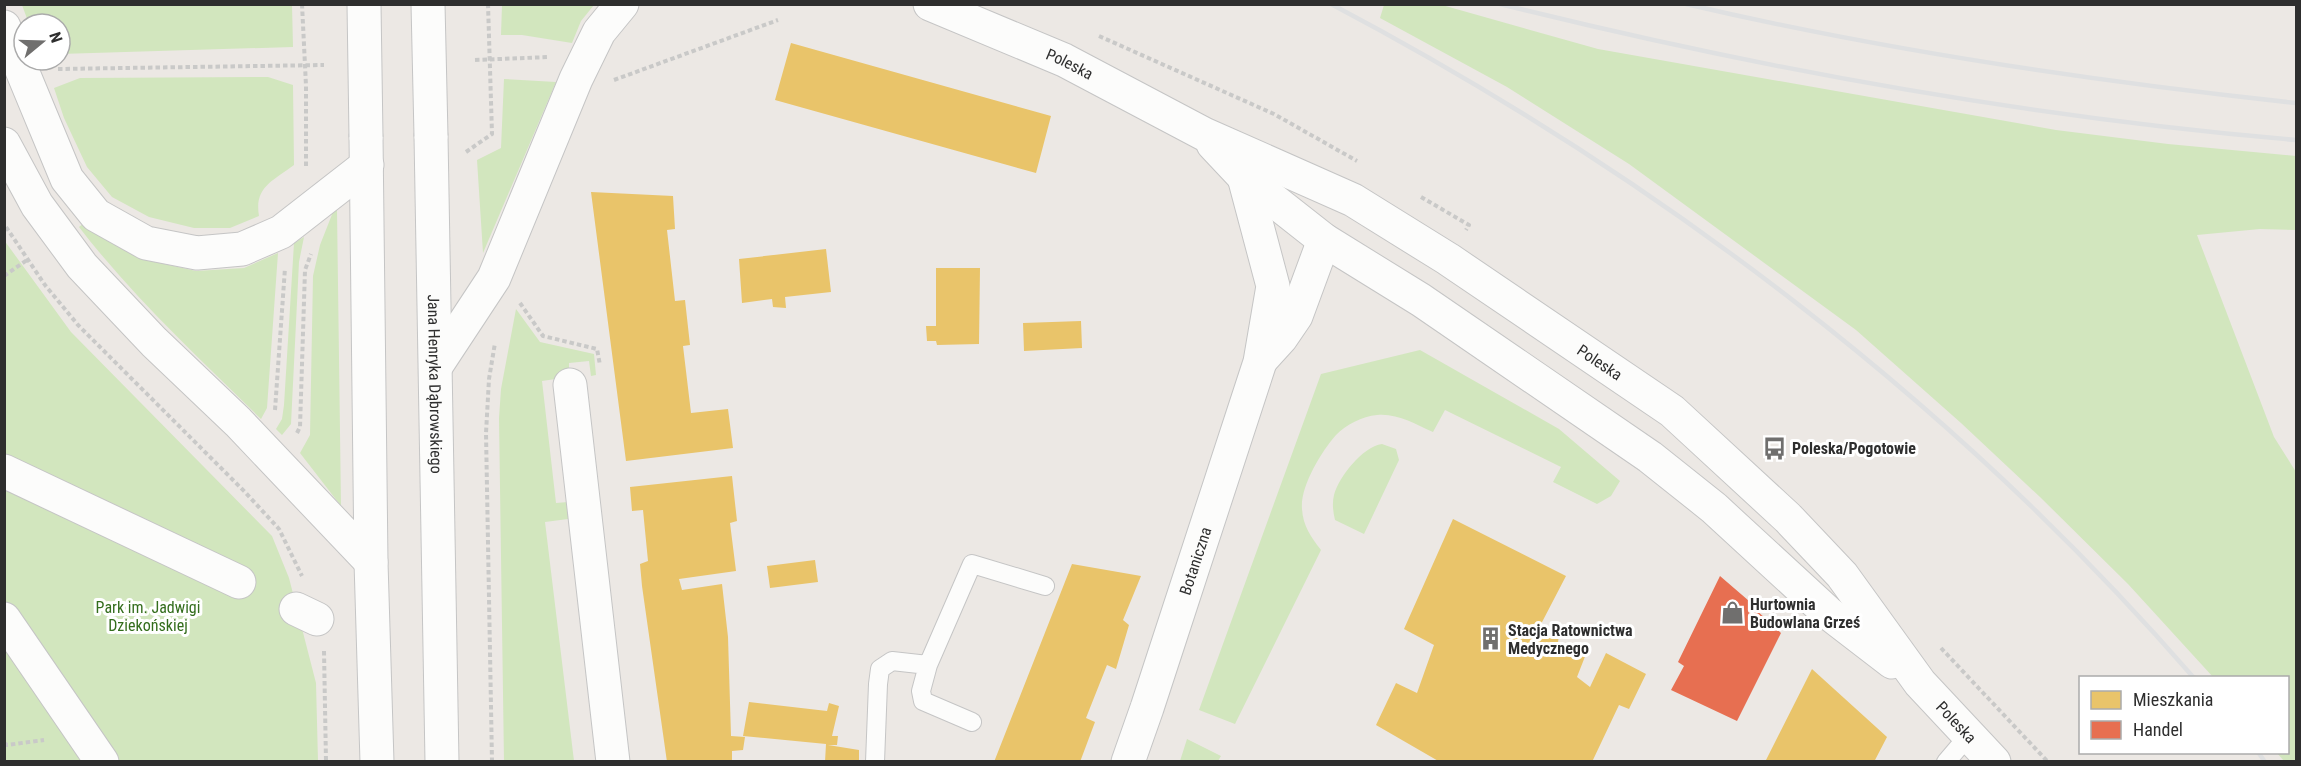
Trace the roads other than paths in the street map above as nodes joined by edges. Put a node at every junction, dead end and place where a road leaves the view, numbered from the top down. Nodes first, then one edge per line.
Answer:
1 (364, 4) edge
2 (428, 4) edge
3 (622, 4) edge
4 (930, 4) edge
5 (4, 27) edge
6 (1204, 134) junction
7 (4, 144) edge
8 (366, 151) junction
9 (1244, 177) junction
10 (1353, 200) junction
11 (1324, 240) junction
12 (1273, 285) junction
13 (1260, 362) junction
14 (436, 366) junction
15 (570, 385) dead end
16 (4, 471) edge
17 (372, 562) junction
18 (239, 582) dead end
19 (1045, 586) dead end
20 (4, 619) edge
21 (928, 665) junction
22 (1920, 683) junction
23 (972, 722) dead end
24 (1969, 735) junction
25 (102, 762) edge
26 (377, 762) edge
27 (442, 762) edge
28 (614, 762) edge
29 (875, 762) edge
30 (1128, 762) edge
31 (1946, 762) edge
32 (1994, 762) edge

1 - 8 main road, bridge
2 - 14 main road, Jana Henryka Dąbrowskiego, bridge
3 - 14 main road
4 - 6 main road, Poleska
5 - 8 main road
6 - 9 main road, Poleska
6 - 10 main road, Poleska
7 - 17 main road
8 - 17 main road
9 - 11 main road, Poleska
9 - 12 main road, Botaniczna
10 - 11 main road, Botaniczna
10 - 22 main road, Poleska
11 - 12 main road, Botaniczna
11 - 13 main road, Botaniczna
11 - 22 main road, Poleska
12 - 13 main road, Botaniczna
13 - 30 main road, Botaniczna
14 - 27 main road, Jana Henryka Dąbrowskiego
15 - 28 main road
16 - 18 main road
17 - 26 main road
19 - 21 lane
20 - 25 main road
21 - 23 lane
21 - 29 lane
22 - 24 main road, Poleska
24 - 31 lane
24 - 32 main road, Poleska

